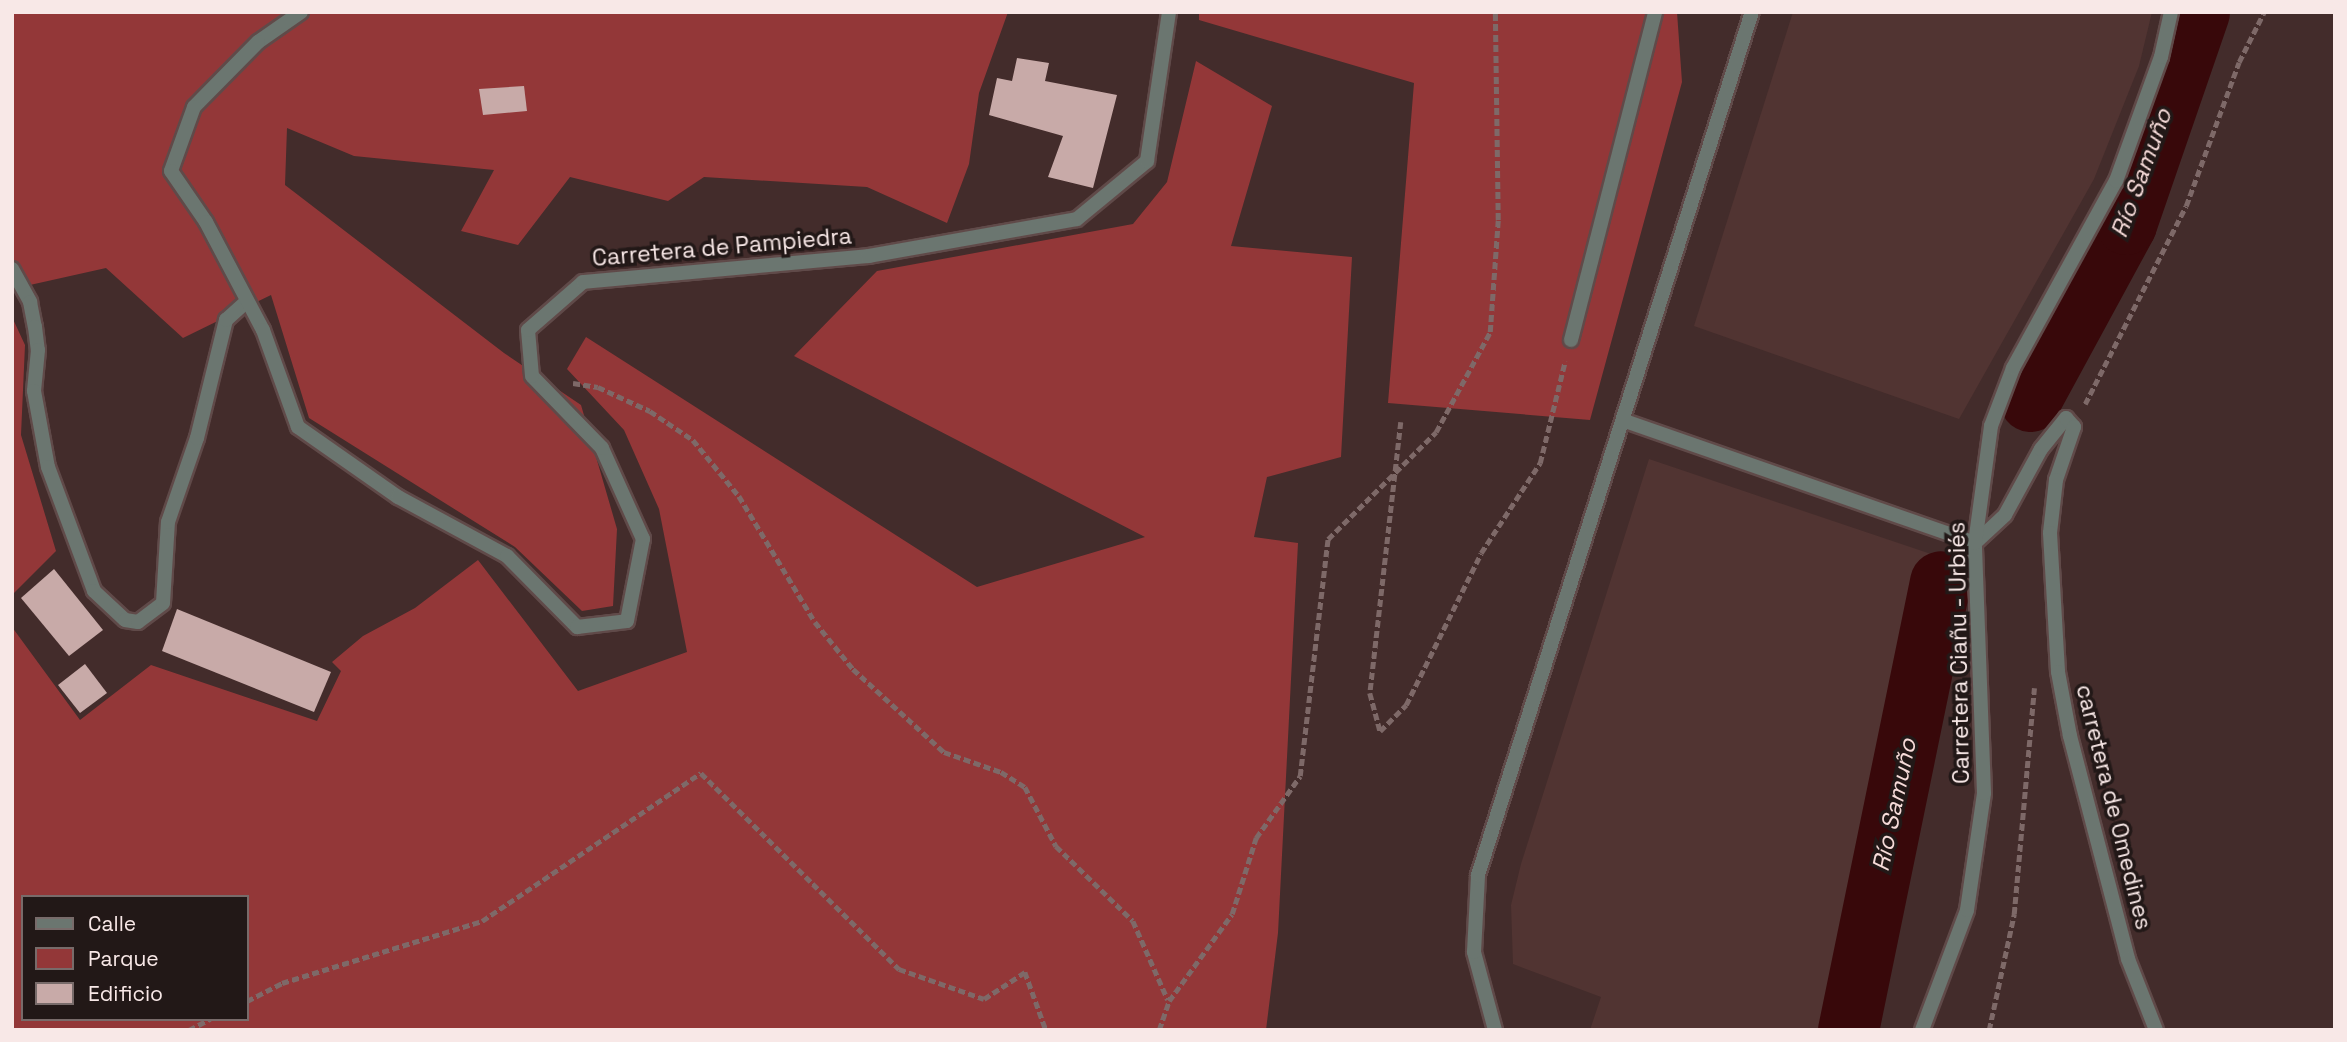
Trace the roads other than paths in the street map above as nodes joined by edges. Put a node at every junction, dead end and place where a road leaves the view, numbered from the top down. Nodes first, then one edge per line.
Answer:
1 (302, 12) edge
2 (1169, 12) edge
3 (1655, 12) edge
4 (1752, 12) edge
5 (2171, 12) edge
6 (12, 269) edge
7 (247, 301) junction
8 (1571, 340) road end
9 (1625, 421) junction
10 (1975, 543) junction
11 (1495, 1030) edge
12 (1922, 1030) edge
13 (2155, 1030) edge

1 - 7 street
2 - 7 street, Carretera de Pampiedra
3 - 8 street
4 - 9 street
5 - 10 street, Carretera Ciañu - Urbiés
6 - 7 street
9 - 10 street
9 - 11 street
10 - 12 street, Carretera Ciañu - Urbiés
10 - 13 street, carretera de Omedines

